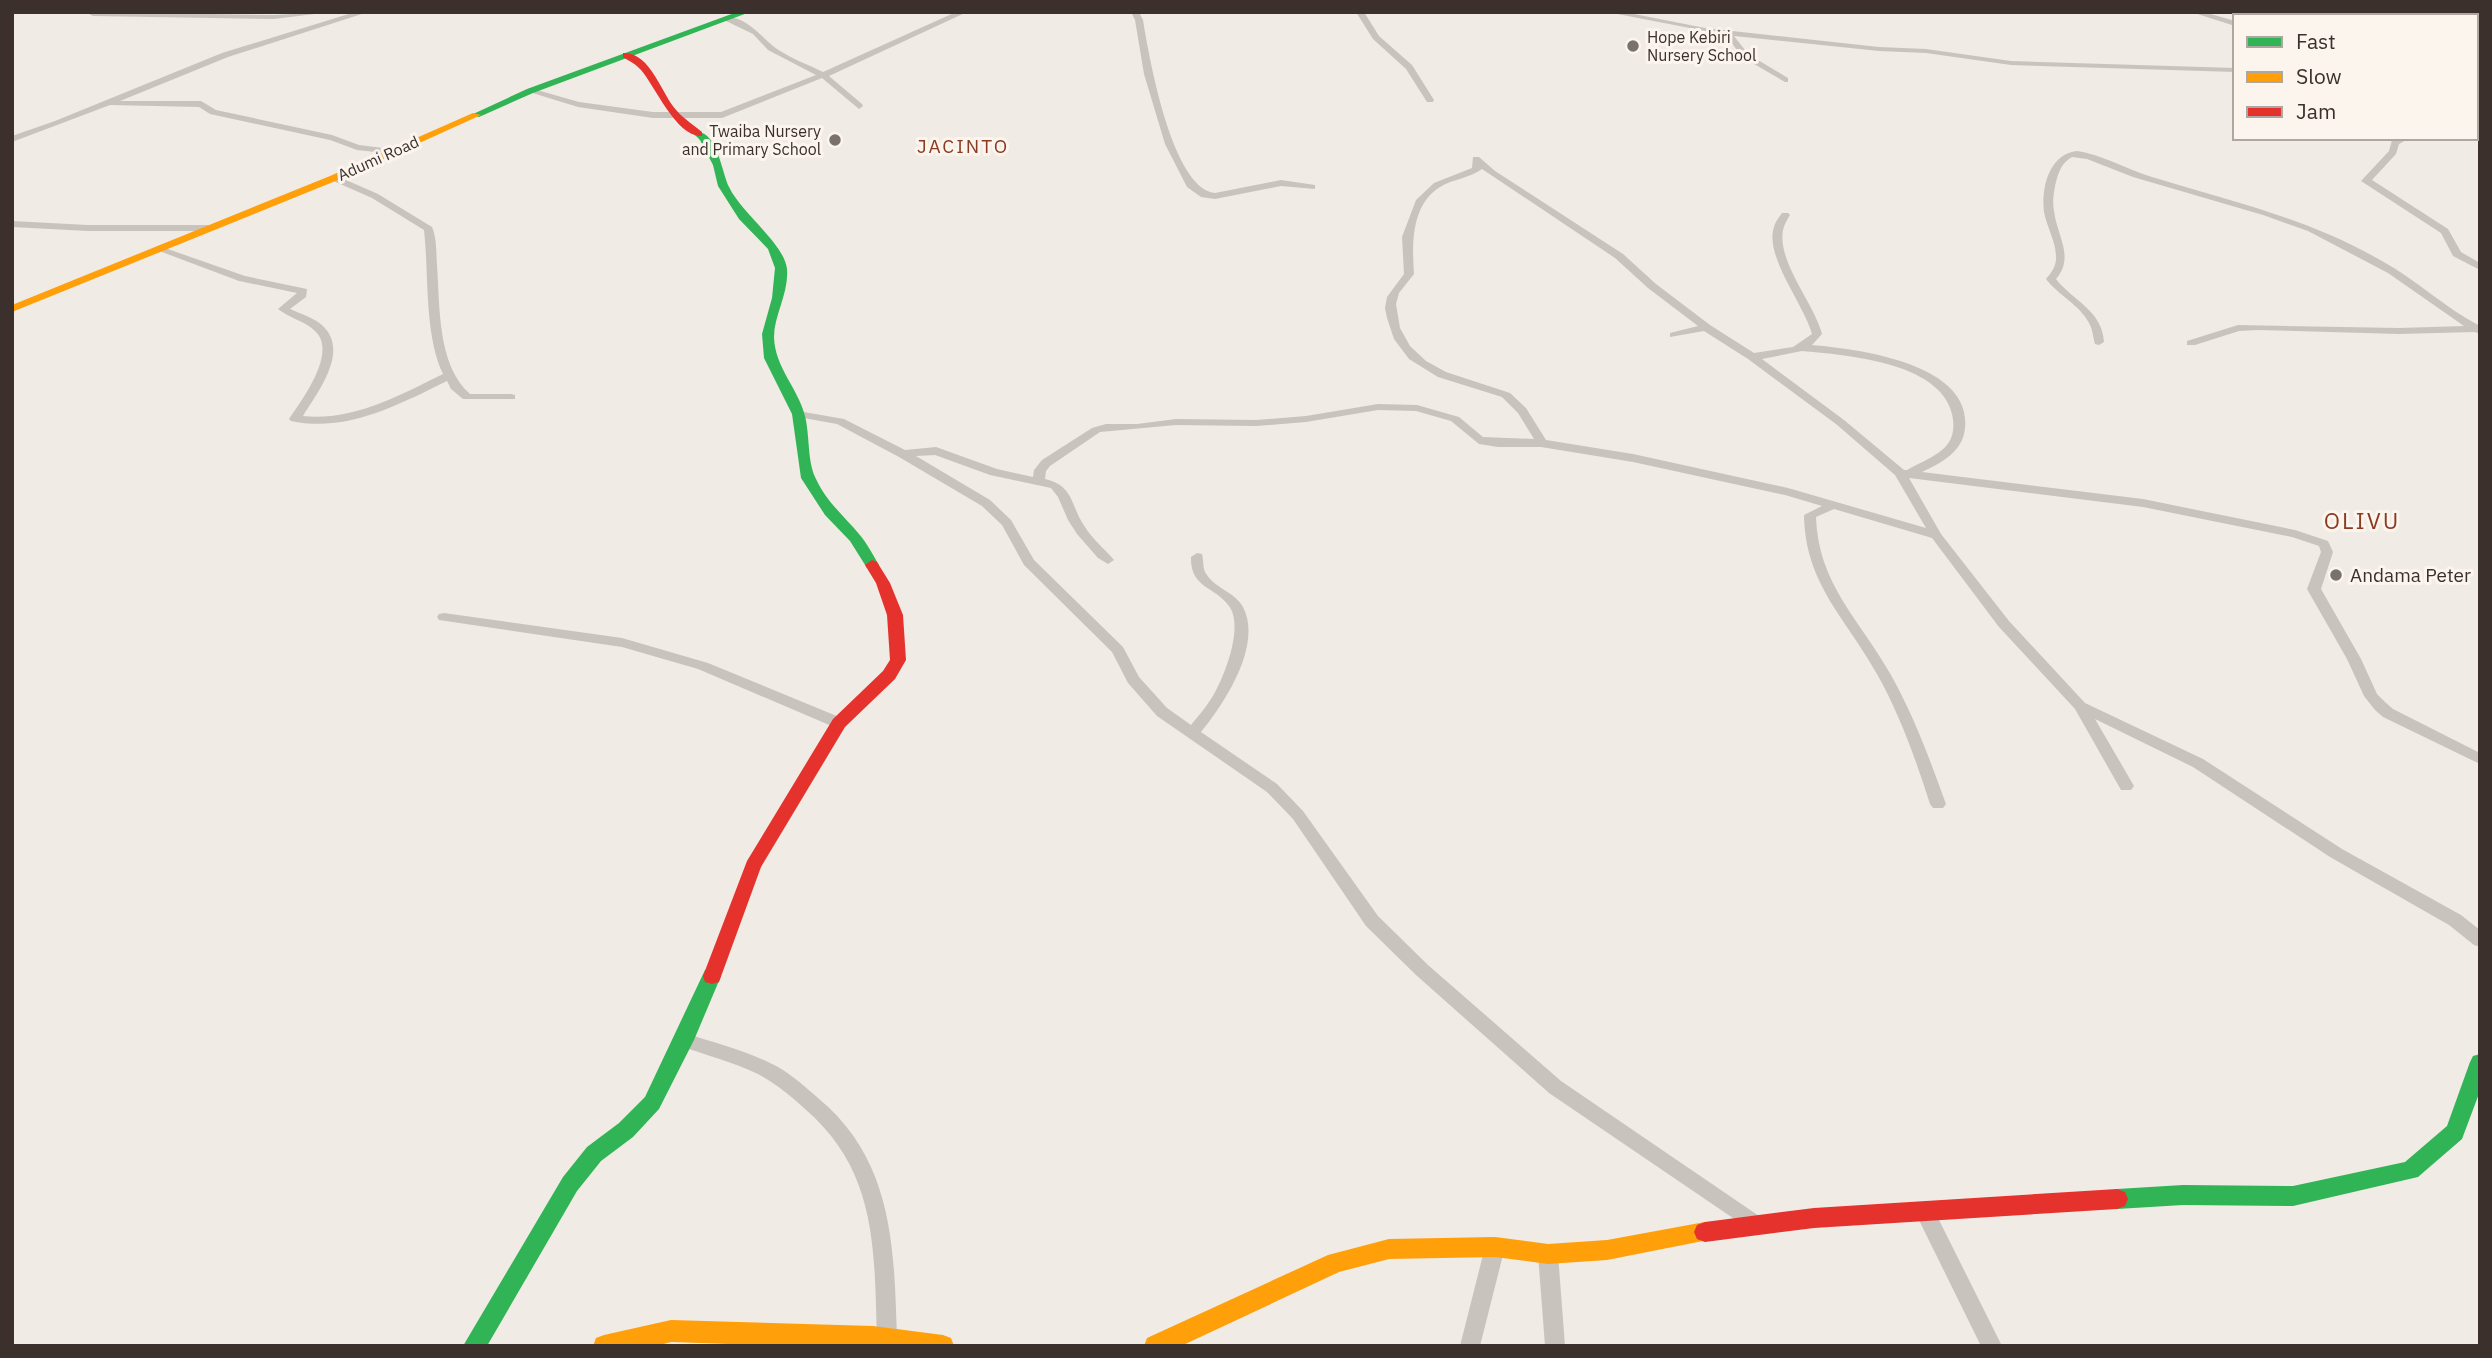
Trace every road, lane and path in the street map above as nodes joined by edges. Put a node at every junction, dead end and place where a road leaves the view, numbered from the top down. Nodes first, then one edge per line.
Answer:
1 (327, 12) edge
2 (364, 12) edge
3 (746, 12) edge
4 (963, 12) edge
5 (1135, 12) edge
6 (1360, 12) edge
7 (1611, 12) edge
8 (2194, 12) edge
9 (93, 14) dead end
10 (729, 19) junction
11 (2233, 23) edge
12 (1729, 33) junction
13 (626, 55) junction
14 (2233, 71) edge
15 (823, 75) junction
16 (1785, 80) dead end
17 (530, 91) junction
18 (1430, 100) dead end
19 (104, 103) junction
20 (859, 106) dead end
21 (678, 117) junction
22 (12, 139) edge
23 (2400, 140) edge
24 (391, 152) junction
25 (334, 177) junction
26 (1312, 187) dead end
27 (1785, 215) dead end
28 (12, 224) edge
29 (209, 228) junction
30 (159, 249) junction
31 (2480, 267) edge
32 (12, 309) edge
33 (1706, 327) junction
34 (2479, 330) edge
35 (1674, 335) dead end
36 (2099, 342) dead end
37 (2191, 343) dead end
38 (1799, 347) junction
39 (1752, 357) junction
40 (450, 375) junction
41 (512, 397) dead end
42 (798, 414) junction
43 (1541, 443) junction
44 (903, 454) junction
45 (1905, 473) junction
46 (1038, 480) junction
47 (1832, 506) junction
48 (1936, 535) junction
49 (1197, 557) dead end
50 (1108, 560) dead end
51 (444, 617) dead end
52 (2080, 706) junction
53 (839, 723) junction
54 (1192, 733) junction
55 (2480, 759) edge
56 (2126, 786) dead end
57 (1938, 804) dead end
58 (2480, 940) edge
59 (684, 1040) junction
60 (2480, 1062) edge
61 (2470, 1088) junction
62 (2480, 1109) edge
63 (1925, 1212) junction
64 (1755, 1223) junction
65 (1495, 1247) junction
66 (1548, 1254) junction
67 (887, 1339) junction
68 (474, 1346) edge
69 (604, 1346) edge
70 (943, 1346) edge
71 (1155, 1346) edge
72 (1470, 1346) edge
73 (1555, 1346) edge
74 (1992, 1346) edge

1 - 9 street
2 - 19 street
3 - 10 street, Adumi Road
4 - 15 street
5 - 26 street
6 - 18 street
7 - 12 street
8 - 11 street
10 - 13 street, Adumi Road
10 - 15 street
12 - 14 street
12 - 16 street
13 - 17 street, Adumi Road
13 - 21 street
15 - 20 street
15 - 21 street
17 - 21 street
17 - 24 street, Adumi Road
19 - 22 street
19 - 24 street
21 - 42 street
23 - 31 street
24 - 25 street, Adumi Road
25 - 29 street, Adumi Road
25 - 40 street
27 - 38 street
28 - 29 street
29 - 30 street, Adumi Road
30 - 32 street, Adumi Road
30 - 40 street
33 - 35 street
33 - 39 street
33 - 43 street
34 - 36 street
34 - 37 street
38 - 39 street
38 - 45 street
39 - 45 street
40 - 41 street
42 - 44 street
42 - 53 street
43 - 46 street
43 - 47 street
44 - 46 street
44 - 54 street
45 - 48 street
45 - 55 street
46 - 50 street
47 - 48 street
47 - 57 street
48 - 52 street
49 - 54 street
51 - 53 street
52 - 56 street
52 - 58 street
53 - 59 street
54 - 64 street
59 - 67 street
59 - 68 street
60 - 61 street
61 - 62 street
61 - 63 street
63 - 64 street
63 - 74 street
64 - 66 street
65 - 66 street
65 - 71 street
65 - 72 street
66 - 73 street
67 - 69 street
67 - 70 street

